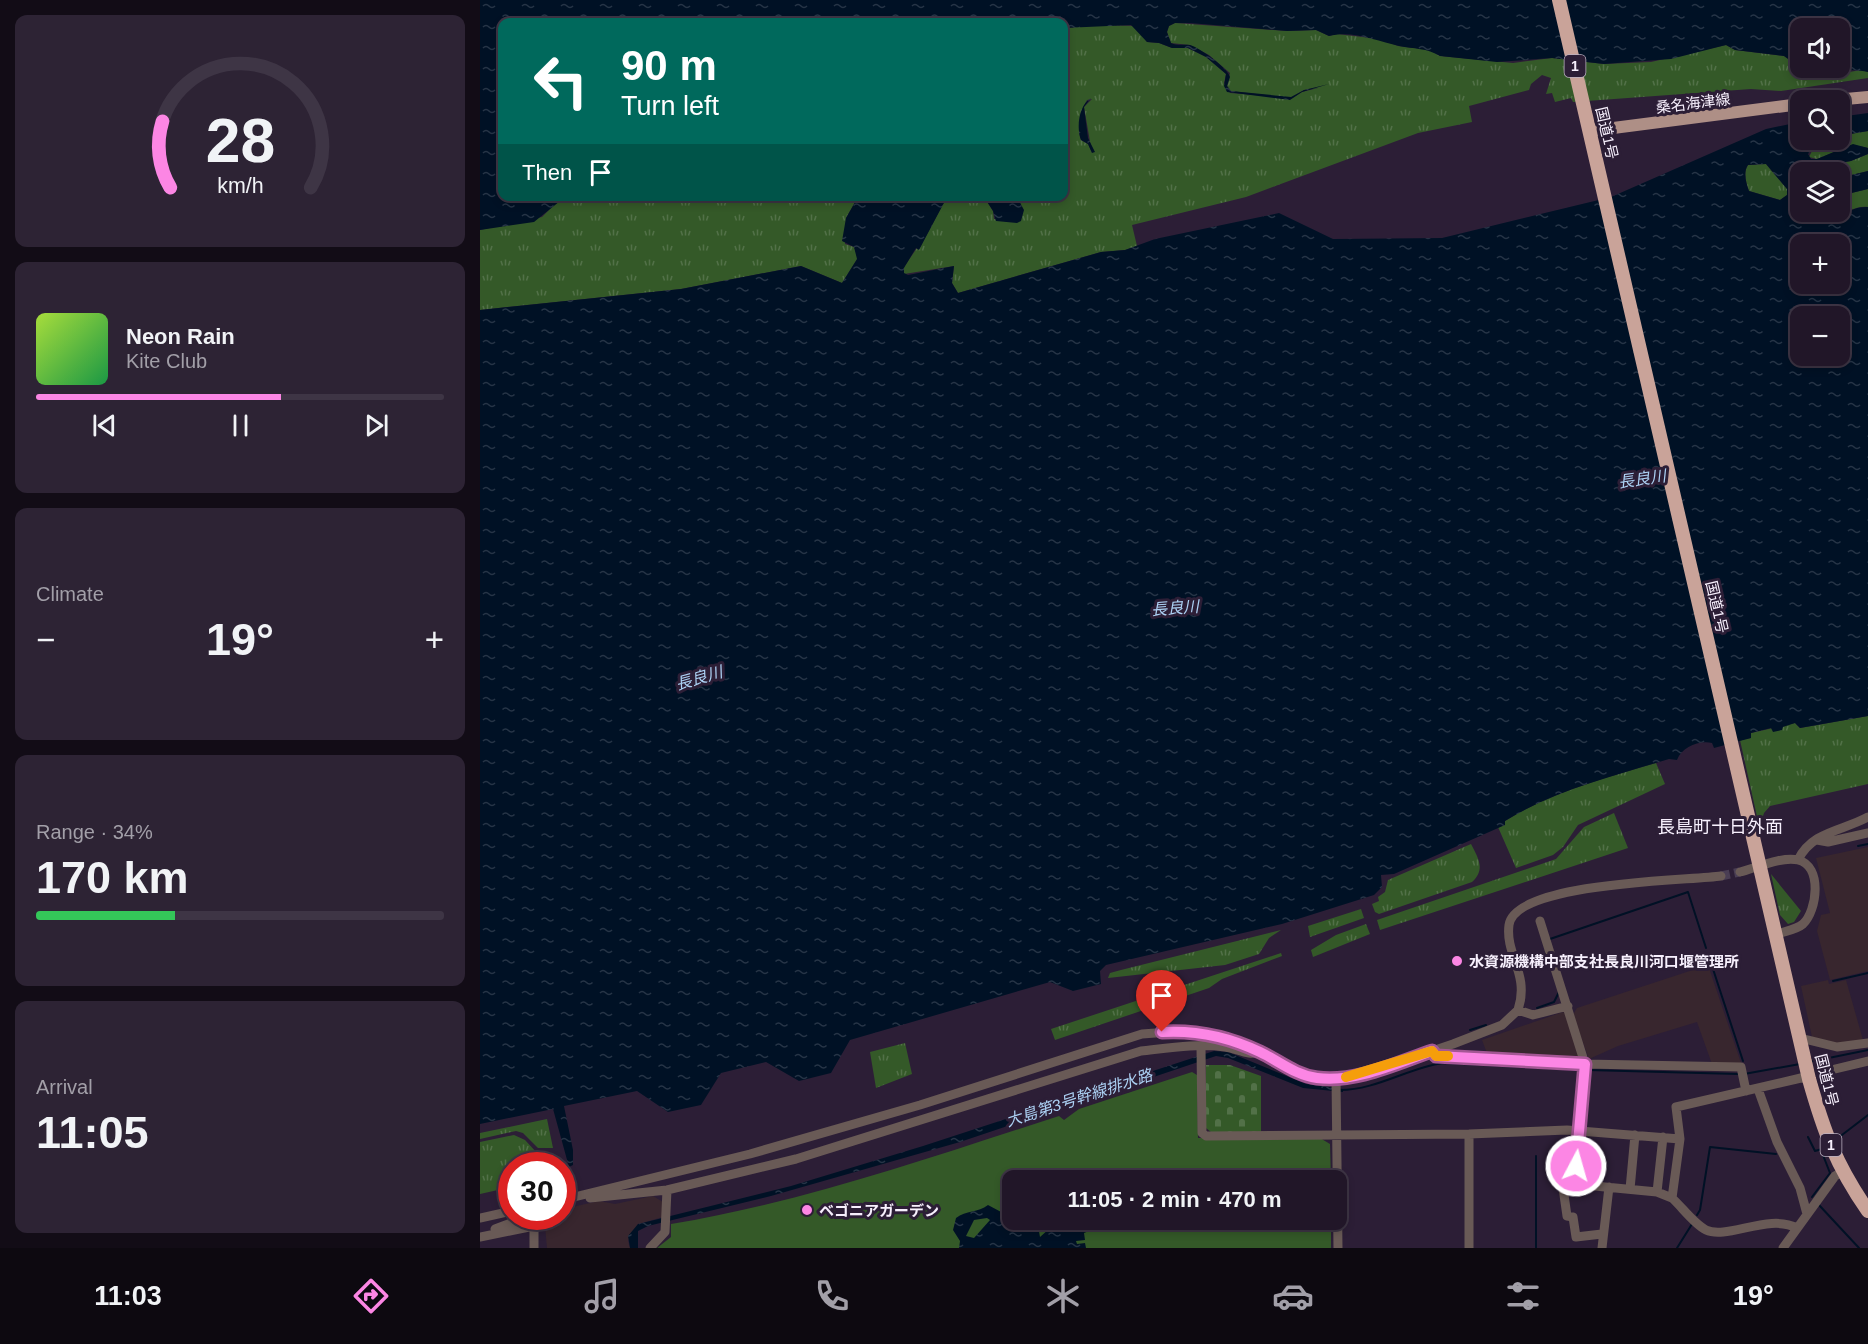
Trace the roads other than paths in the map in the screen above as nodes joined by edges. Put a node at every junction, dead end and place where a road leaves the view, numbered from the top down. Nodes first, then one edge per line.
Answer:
1 (1559, 0) edge
2 (1868, 97) edge
3 (1850, 99) edge
4 (1790, 105) edge
5 (1594, 131) junction
6 (1868, 817) edge
7 (1868, 834) edge
8 (1816, 840) junction
9 (1798, 860) junction
10 (1761, 866) junction
11 (1740, 872) tunnel mouth
12 (1720, 876) tunnel mouth
13 (1540, 921) dead end
14 (1777, 934) junction
15 (1568, 1006) junction
16 (1518, 1010) junction
17 (1801, 1043) junction
18 (1868, 1043) edge
19 (1432, 1051) junction
20 (1261, 1052) junction
21 (1201, 1054) junction
22 (1868, 1061) edge
23 (1584, 1068) junction
24 (1831, 1070) dead end
25 (1808, 1076) junction
26 (1336, 1081) junction
27 (1758, 1089) junction
28 (1746, 1091) junction
29 (1580, 1131) junction
30 (1337, 1134) junction
31 (1469, 1134) junction
32 (1635, 1135) junction
33 (1663, 1137) junction
34 (1680, 1139) junction
35 (1842, 1172) junction
36 (1574, 1184) junction
37 (1609, 1187) junction
38 (1630, 1189) junction
39 (667, 1190) junction
40 (1657, 1192) junction
41 (576, 1198) edge
42 (1672, 1198) junction
43 (576, 1199) edge
44 (1868, 1211) edge
45 (498, 1214) edge
46 (1807, 1214) junction
47 (480, 1218) edge
48 (1797, 1228) junction
49 (498, 1229) edge
50 (1602, 1234) junction
51 (480, 1236) edge
52 (534, 1248) edge
53 (650, 1248) edge
54 (1338, 1248) edge
55 (1469, 1248) edge
56 (1602, 1248) edge
57 (1783, 1248) edge

1 - 5 highway, 国道1号 / 1
2 - 3 main road
4 - 5 main road, 桑名海津線
5 - 10 highway, 国道1号 / 1
6 - 8 street
7 - 8 street
8 - 9 street
9 - 10 street
9 - 14 street
10 - 11 street
10 - 14 highway, 国道1号 / 1
12 - 16 street
13 - 15 street
14 - 17 highway, 国道1号 / 1
15 - 16 street
15 - 23 street
16 - 19 street
17 - 18 street
17 - 25 highway, 国道1号 / 1
19 - 23 street
19 - 26 street
20 - 21 street
20 - 26 street
20 - 41 street
21 - 30 street
21 - 39 street
22 - 24 street
23 - 28 street
23 - 29 street
25 - 27 street
25 - 35 highway, 国道1号 / 1
26 - 30 street
27 - 28 street
27 - 46 street
28 - 34 street
29 - 31 street
29 - 32 street
29 - 36 street
30 - 31 street
30 - 54 street
31 - 55 street
32 - 33 street
32 - 38 street
33 - 34 street
33 - 40 street
34 - 42 street
35 - 44 highway, 国道1号 / 1
35 - 46 street
36 - 37 street
36 - 50 street
37 - 38 street
37 - 50 street
38 - 40 street
39 - 43 street
39 - 53 street
40 - 42 street
42 - 48 street
45 - 47 street
46 - 48 street
48 - 57 street
49 - 51 street
50 - 56 street
51 - 52 street

